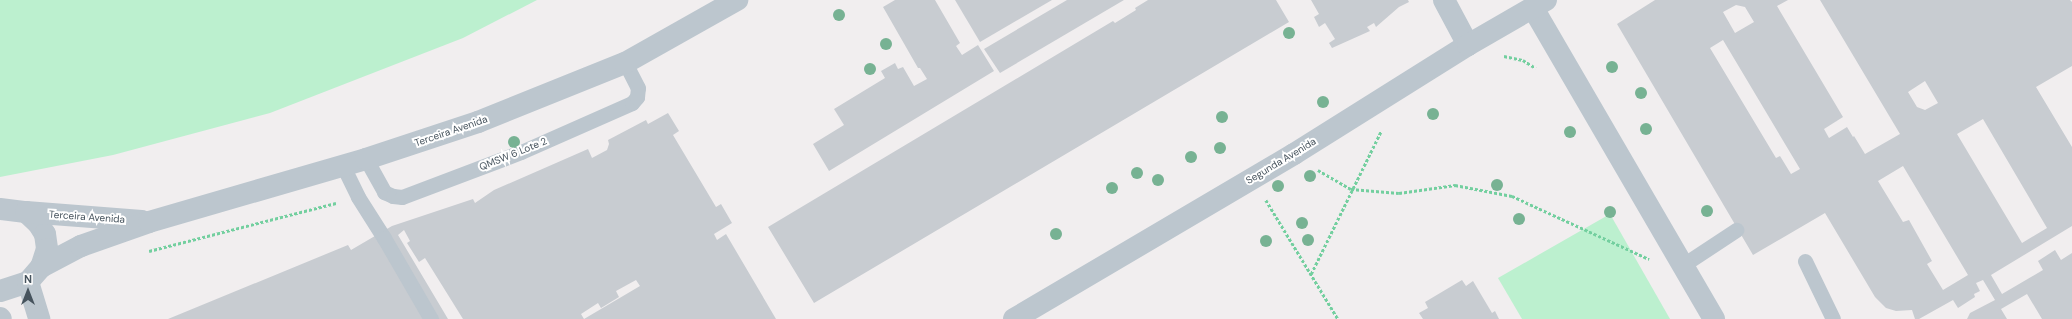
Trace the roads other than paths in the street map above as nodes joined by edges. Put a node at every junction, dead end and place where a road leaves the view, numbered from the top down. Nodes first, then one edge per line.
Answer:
1 (737, 0) edge
2 (1444, 0) edge
3 (1539, 4) edge
4 (1468, 45) junction
5 (625, 63) junction
6 (366, 159) junction
7 (343, 166) junction
8 (0, 209) edge
9 (26, 212) junction
10 (149, 222) junction
11 (1736, 230) dead end
12 (1805, 261) dead end
13 (1682, 265) junction
14 (34, 274) junction
15 (0, 291) edge
16 (39, 319) edge
17 (431, 319) edge
18 (1014, 319) edge
19 (1714, 319) edge
20 (1833, 319) edge

1 - 5 street, Terceira Avenida
2 - 4 street
3 - 4 street, Segunda Avenida
3 - 13 street
4 - 18 street, Segunda Avenida
5 - 6 street, Terceira Avenida
5 - 6 lane, QMSW 6 Lote 2
6 - 7 street, Terceira Avenida
7 - 10 street, Terceira Avenida
7 - 17 lane
8 - 9 street, Terceira Avenida
9 - 10 street, Terceira Avenida
9 - 14 street
10 - 14 street, Terceira Avenida
11 - 13 lane
12 - 20 lane
13 - 19 street
14 - 15 street, Terceira Avenida
14 - 16 street

